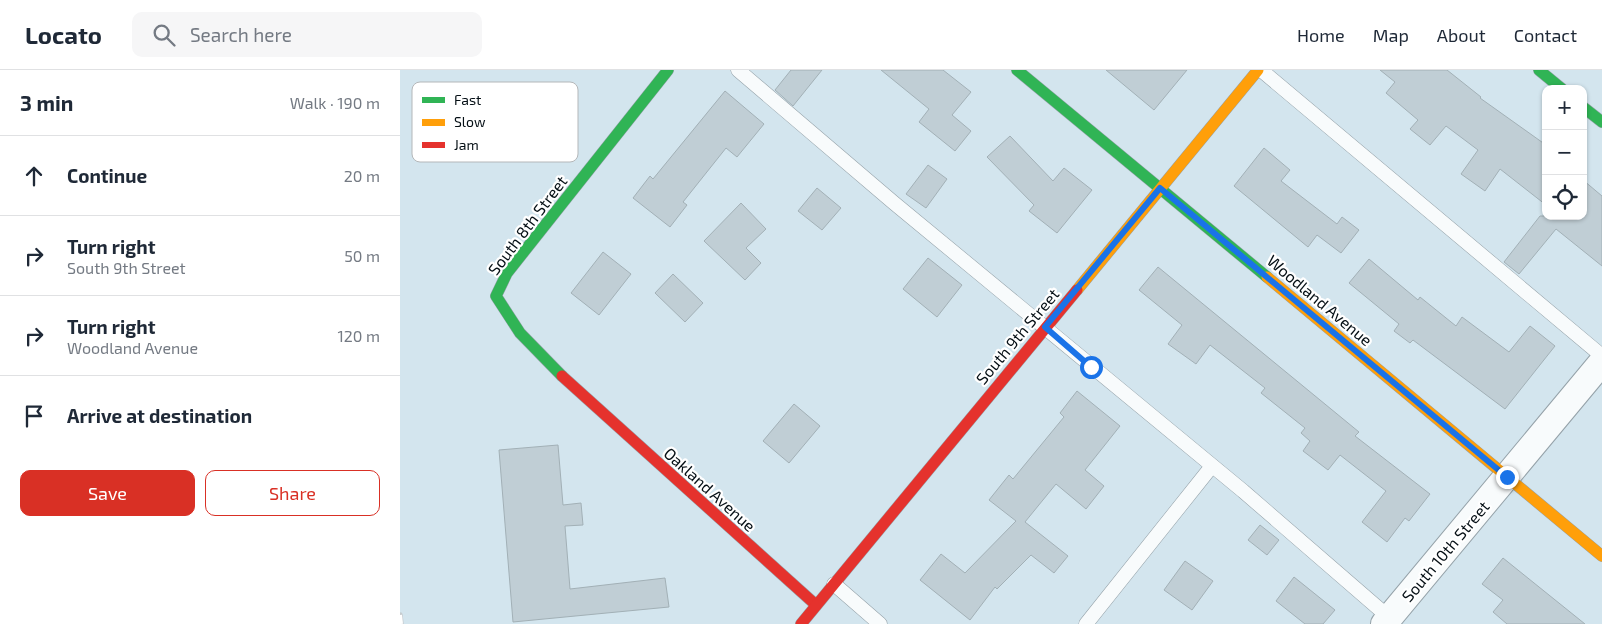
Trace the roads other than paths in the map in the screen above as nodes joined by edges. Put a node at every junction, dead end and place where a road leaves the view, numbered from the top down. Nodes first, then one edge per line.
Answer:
1 (668, 70) edge
2 (738, 70) edge
3 (1017, 70) edge
4 (1260, 70) edge
5 (1539, 70) edge
6 (1557, 85) edge
7 (1587, 109) edge
8 (1602, 122) edge
9 (1160, 188) junction
10 (1045, 327) junction
11 (1602, 356) edge
12 (1602, 362) edge
13 (583, 397) joint
14 (1212, 466) junction
15 (1507, 477) junction
16 (1602, 556) edge
17 (834, 584) junction
18 (816, 605) junction
19 (1390, 622) edge
20 (801, 624) edge
21 (880, 624) edge
22 (1086, 624) edge

1 - 13 main road, South 8th Street
2 - 10 lane
3 - 9 main road, Woodland Avenue
4 - 9 main road, South 9th Street
4 - 11 lane
5 - 6 main road
7 - 8 main road
9 - 10 main road, South 9th Street
9 - 15 main road, Woodland Avenue
10 - 14 lane
10 - 17 main road, South 9th Street
12 - 15 street, South 10th Street
13 - 18 main road, Oakland Avenue
14 - 19 lane
14 - 22 lane
15 - 16 main road, Woodland Avenue
15 - 19 street, South 10th Street
17 - 18 main road, South 9th Street
17 - 21 lane
18 - 20 main road, South 9th Street

